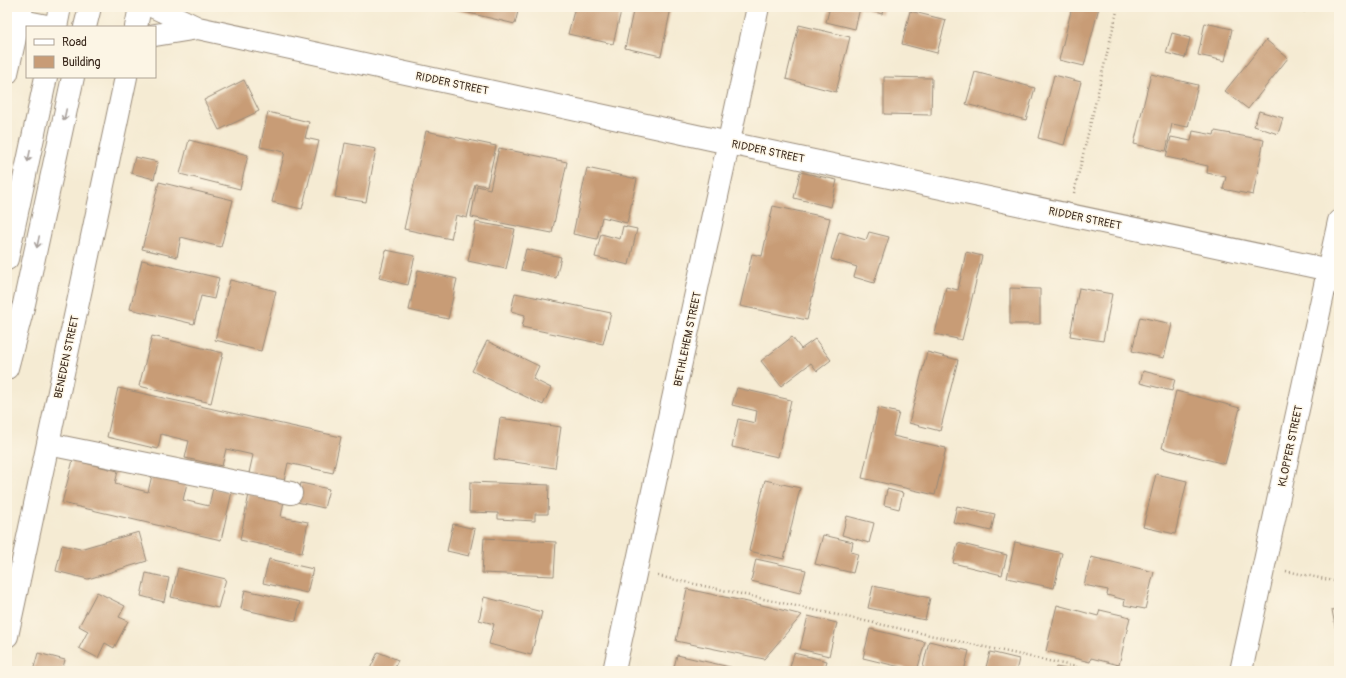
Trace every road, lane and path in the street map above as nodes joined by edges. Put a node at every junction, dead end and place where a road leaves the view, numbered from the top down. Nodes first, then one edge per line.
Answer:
1 (60, 7) edge
2 (90, 7) edge
3 (140, 7) edge
4 (154, 7) edge
5 (758, 7) edge
6 (1118, 7) edge
7 (16, 15) edge
8 (49, 26) edge
9 (56, 26) edge
10 (85, 26) edge
11 (136, 26) edge
12 (198, 28) junction
13 (156, 35) edge
14 (7, 73) edge
15 (46, 78) edge
16 (74, 78) edge
17 (126, 78) edge
18 (729, 143) junction
19 (1068, 215) junction
20 (1339, 221) edge
21 (7, 259) edge
22 (1334, 271) edge
23 (7, 368) edge
24 (48, 444) junction
25 (290, 493) dead end
26 (1264, 566) junction
27 (636, 572) junction
28 (1339, 582) edge
29 (7, 636) edge
30 (614, 671) edge
31 (1095, 671) edge
32 (1241, 671) edge

1 - 9 street
2 - 10 street
3 - 11 street
4 - 12 street, RIDDER STREET
5 - 18 street, BETHLEHEM STREET
6 - 19 path
7 - 8 street
7 - 14 street
12 - 13 street, RIDDER STREET
12 - 18 street, RIDDER STREET
15 -> 21 street
16 -> 23 street
17 - 24 street, BENEDEN STREET
18 - 19 street, RIDDER STREET
18 - 27 street, BETHLEHEM STREET
19 - 22 street, RIDDER STREET
20 - 22 street, KLOPPER STREET
22 - 26 street, KLOPPER STREET
24 - 25 street
24 - 29 street, BENEDEN STREET
26 - 28 path
26 - 32 street, KLOPPER STREET
27 - 30 street, BETHLEHEM STREET
27 - 31 path

